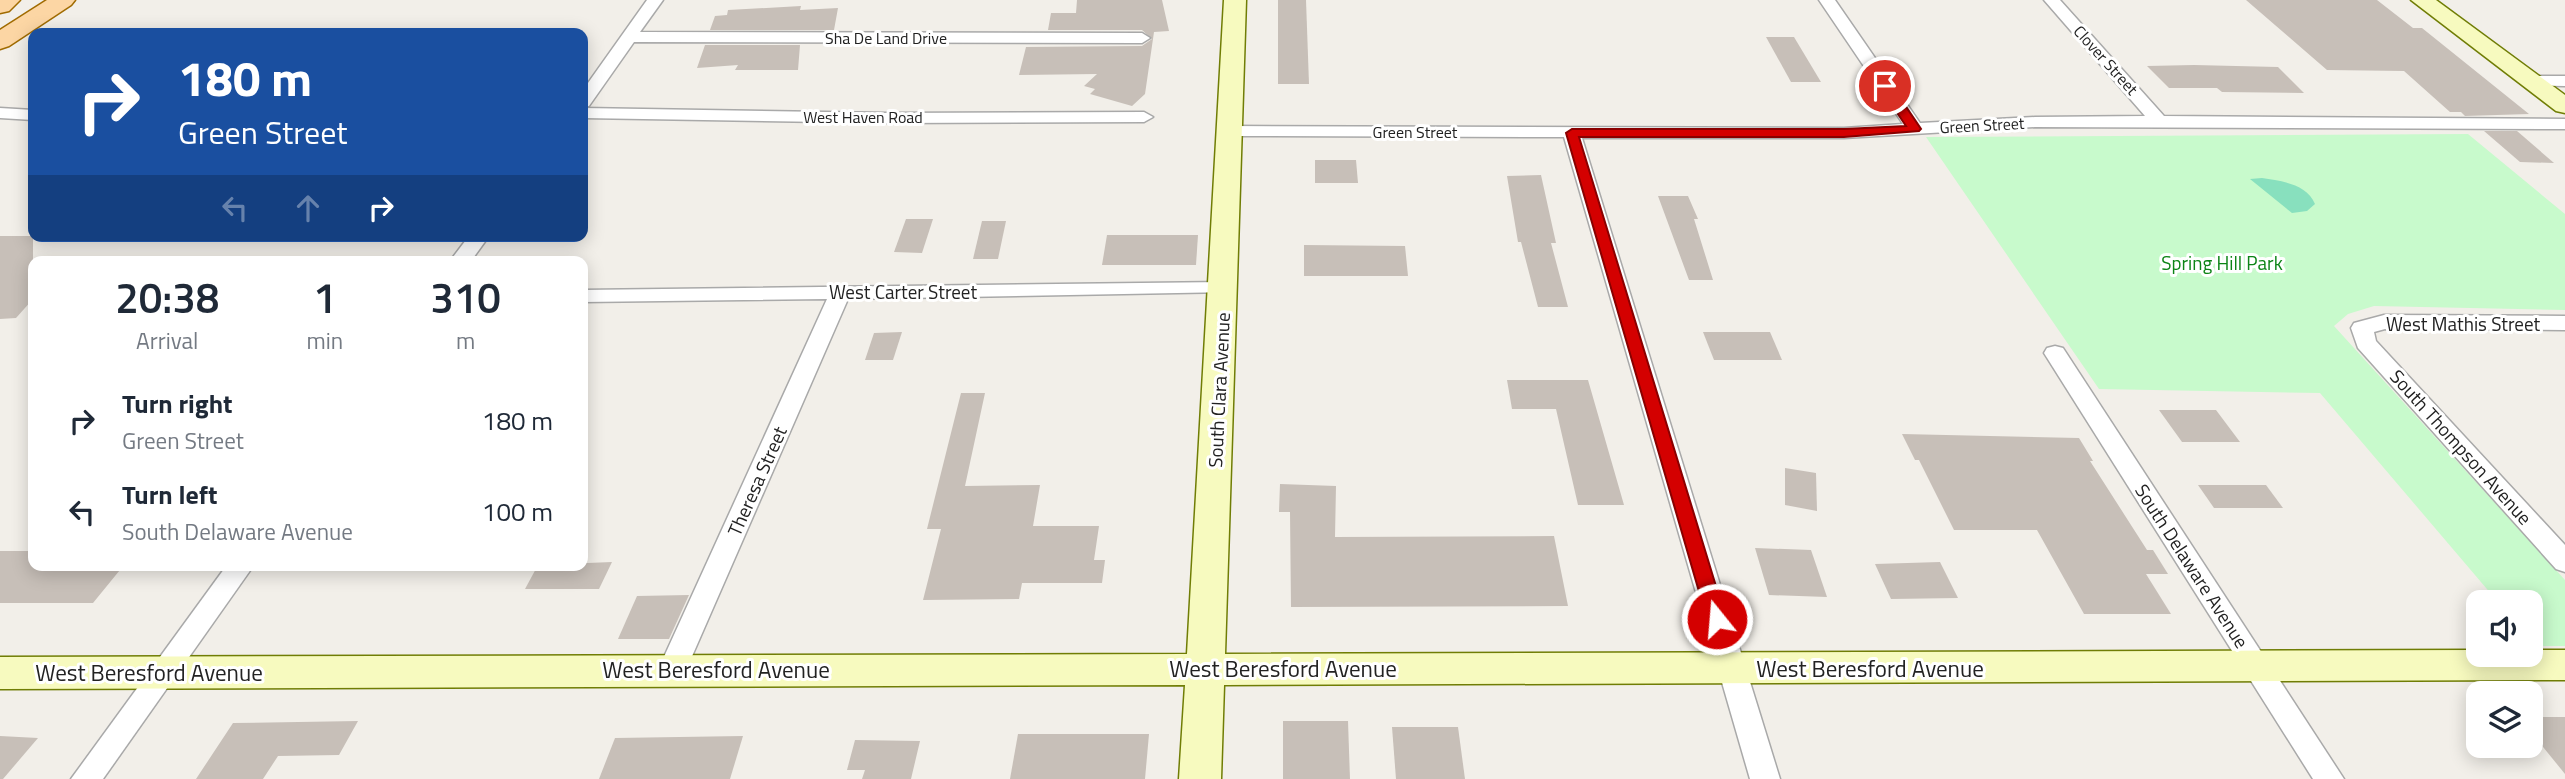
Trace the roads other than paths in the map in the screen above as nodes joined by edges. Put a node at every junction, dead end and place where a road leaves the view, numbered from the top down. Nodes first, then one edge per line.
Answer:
1 (8, 0) edge
2 (63, 0) edge
3 (655, 0) edge
4 (1235, 0) edge
5 (1827, 0) edge
6 (2052, 0) edge
7 (2423, 0) edge
8 (0, 6) edge
9 (631, 37) junction
10 (1142, 38) dead end
11 (0, 41) edge
12 (2530, 81) junction
13 (2565, 81) edge
14 (588, 95) edge
15 (2565, 106) edge
16 (588, 114) edge
17 (0, 116) edge
18 (28, 116) edge
19 (1143, 117) dead end
20 (2159, 121) junction
21 (2565, 124) edge
22 (1914, 129) junction
23 (1231, 131) junction
24 (1572, 133) junction
25 (474, 242) edge
26 (464, 256) edge
27 (1224, 288) junction
28 (841, 292) junction
29 (588, 296) edge
30 (2565, 323) edge
31 (2362, 328) joint
32 (2055, 353) dead end
33 (2565, 562) edge
34 (237, 571) edge
35 (2565, 665) edge
36 (2257, 666) junction
37 (1204, 668) junction
38 (672, 670) junction
39 (1732, 670) junction
40 (0, 673) edge
41 (164, 673) junction
42 (86, 779) edge
43 (1200, 779) edge
44 (1765, 779) edge
45 (2329, 779) edge

1 - 8 main road
2 - 11 main road
3 - 9 street
4 - 23 street, South Clara Avenue
5 - 22 street
6 - 20 street, Clover Street
7 - 12 street
9 - 10 street, Sha De Land Drive
9 - 14 street
12 - 13 street
12 - 15 street
16 - 19 street, West Haven Road
17 - 18 street
20 - 21 street, Green Street
20 - 22 street, Green Street
22 - 24 street, Green Street
23 - 24 street, Green Street
23 - 27 street, South Clara Avenue
24 - 39 street
25 - 26 street
27 - 28 street, West Carter Street
27 - 37 street, South Clara Avenue
28 - 29 street, West Carter Street
28 - 38 street, Theresa Street
30 - 31 street, West Mathis Street
31 - 33 street, South Thompson Avenue
32 - 36 street, South Delaware Avenue
34 - 41 street
35 - 36 street, West Beresford Avenue
36 - 39 street, West Beresford Avenue
36 - 45 street, South Delaware Avenue
37 - 38 street, West Beresford Avenue
37 - 39 street, West Beresford Avenue
37 - 43 street, South Clara Avenue
38 - 41 street, West Beresford Avenue
39 - 44 street
40 - 41 street, West Beresford Avenue
41 - 42 street

